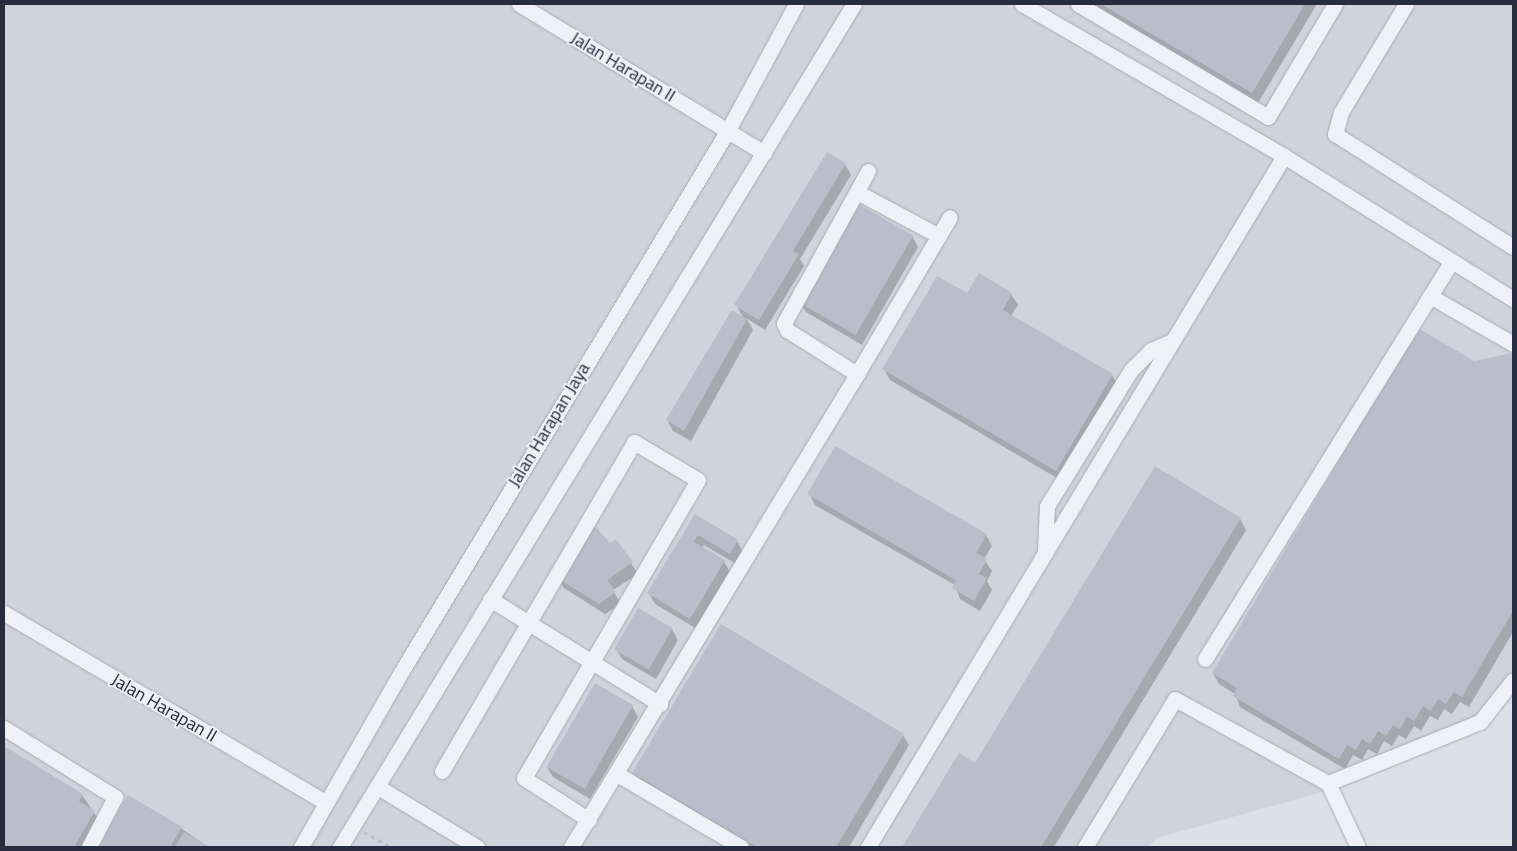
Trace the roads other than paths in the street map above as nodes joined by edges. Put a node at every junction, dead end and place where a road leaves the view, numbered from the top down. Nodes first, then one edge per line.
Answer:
1 (519, 4) edge
2 (796, 4) edge
3 (854, 4) edge
4 (1022, 4) edge
5 (1078, 4) edge
6 (1335, 4) edge
7 (1406, 4) edge
8 (728, 130) junction
9 (764, 153) junction
10 (1284, 156) junction
11 (868, 171) dead end
12 (857, 192) junction
13 (950, 217) dead end
14 (939, 236) junction
15 (1513, 247) edge
16 (1451, 262) junction
17 (1430, 296) junction
18 (1513, 299) edge
19 (1172, 341) junction
20 (1513, 344) edge
21 (857, 374) junction
22 (1045, 551) junction
23 (490, 599) junction
24 (4, 614) edge
25 (528, 624) junction
26 (1205, 659) dead end
27 (592, 662) junction
28 (1513, 680) edge
29 (660, 704) junction
30 (4, 728) edge
31 (442, 771) dead end
32 (618, 774) junction
33 (1328, 783) junction
34 (378, 787) junction
35 (325, 802) junction
36 (588, 820) junction
37 (304, 842) edge
38 (89, 847) edge
39 (340, 847) edge
40 (477, 847) edge
41 (571, 847) edge
42 (741, 847) edge
43 (868, 847) edge
44 (1085, 847) edge
45 (1358, 847) edge

1 - 8 street, Jalan Harapan II
2 - 8 street, Jalan Harapan Jaya
3 - 9 street
4 - 10 street
5 - 6 street
7 - 15 street
8 - 9 street, Jalan Harapan II
8 - 35 street, Jalan Harapan Jaya
9 - 23 street
10 - 16 street
10 - 19 street
11 - 12 street
12 - 14 street
12 - 21 street
13 - 14 street
14 - 21 street
16 - 17 street
16 - 18 street
17 - 20 street
17 - 26 street
19 - 22 street
19 - 22 street
21 - 29 street
22 - 43 street
23 - 25 street
23 - 34 street
24 - 35 street, Jalan Harapan II
25 - 27 street
25 - 27 street
25 - 31 street
27 - 29 street
27 - 36 street
28 - 33 street
29 - 32 street
30 - 38 street
32 - 36 street
32 - 42 street
33 - 44 street
33 - 45 street
34 - 39 street
34 - 40 street
35 - 37 street, Jalan Harapan Jaya
36 - 41 street

